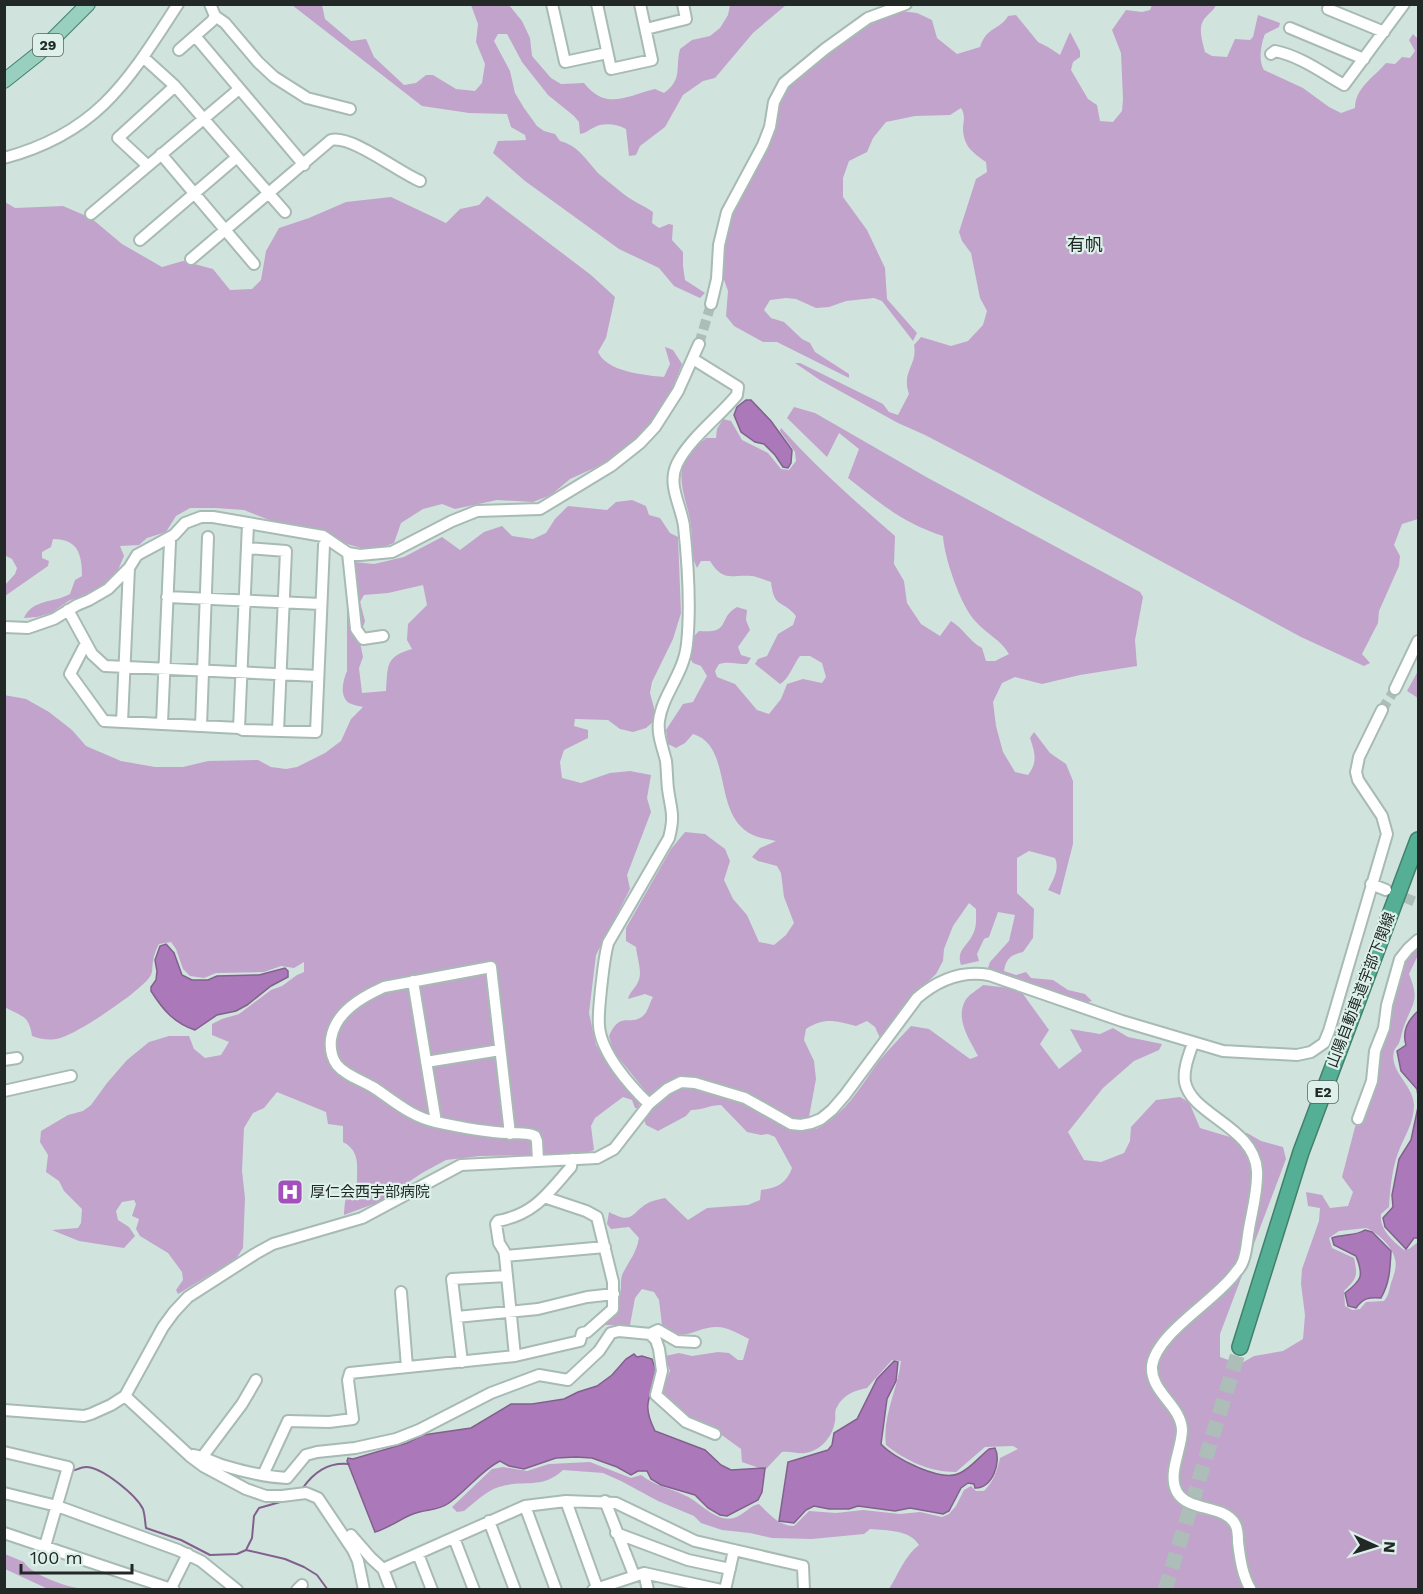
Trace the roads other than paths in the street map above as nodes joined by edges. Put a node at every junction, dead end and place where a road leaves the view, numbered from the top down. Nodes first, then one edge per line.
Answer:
1 (88, 4) edge
2 (177, 4) edge
3 (210, 4) edge
4 (552, 4) edge
5 (597, 4) edge
6 (640, 4) edge
7 (683, 4) edge
8 (906, 4) edge
9 (1404, 4) edge
10 (1328, 9) dead end
11 (215, 16) junction
12 (1290, 28) dead end
13 (646, 29) junction
14 (1383, 32) junction
15 (195, 36) junction
16 (179, 50) dead end
17 (607, 53) junction
18 (1271, 54) dead end
19 (143, 57) junction
20 (1364, 59) junction
21 (4, 81) edge
22 (175, 86) junction
23 (239, 89) junction
24 (350, 109) dead end
25 (204, 118) junction
26 (161, 154) junction
27 (237, 157) junction
28 (4, 158) edge
29 (147, 165) junction
30 (304, 165) junction
31 (420, 181) dead end
32 (194, 194) junction
33 (268, 194) junction
34 (285, 212) dead end
35 (91, 214) dead end
36 (226, 230) junction
37 (140, 240) dead end
38 (191, 259) dead end
39 (254, 264) dead end
40 (711, 304) tunnel mouth
41 (699, 344) tunnel mouth
42 (693, 359) junction
43 (248, 524) junction
44 (208, 537) dead end
45 (168, 538) junction
46 (324, 545) dead end
47 (247, 548) junction
48 (348, 553) junction
49 (129, 568) junction
50 (167, 597) junction
51 (206, 598) junction
52 (244, 600) junction
53 (284, 602) junction
54 (321, 604) junction
55 (68, 610) junction
56 (4, 627) edge
57 (383, 636) dead end
58 (1419, 641) edge
59 (86, 643) junction
60 (125, 667) junction
61 (164, 669) junction
62 (204, 671) junction
63 (241, 673) junction
64 (280, 675) junction
65 (318, 676) junction
66 (1395, 689) tunnel mouth
67 (1382, 710) tunnel mouth
68 (122, 722) junction
69 (162, 723) junction
70 (201, 726) junction
71 (239, 728) junction
72 (278, 731) junction
73 (1419, 840) edge
74 (1371, 884) junction
75 (1386, 890) tunnel mouth
76 (1419, 940) edge
77 (413, 981) junction
78 (1193, 1042) junction
79 (500, 1050) junction
80 (17, 1058) dead end
81 (4, 1060) edge
82 (426, 1062) junction
83 (71, 1076) dead end
84 (4, 1091) edge
85 (649, 1104) junction
86 (1358, 1119) dead end
87 (436, 1122) junction
88 (510, 1134) junction
89 (572, 1160) junction
90 (538, 1161) junction
91 (544, 1197) junction
92 (604, 1247) junction
93 (505, 1256) junction
94 (507, 1276) junction
95 (401, 1292) dead end
96 (614, 1294) junction
97 (510, 1312) junction
98 (457, 1317) junction
99 (650, 1334) junction
100 (696, 1342) dead end
101 (1240, 1347) tunnel mouth
102 (515, 1356) junction
103 (462, 1362) junction
104 (407, 1367) junction
105 (256, 1380) dead end
106 (125, 1396) junction
107 (4, 1410) edge
108 (715, 1434) dead end
109 (4, 1452) edge
110 (203, 1456) junction
111 (191, 1457) junction
112 (263, 1475) junction
113 (4, 1493) edge
114 (566, 1501) junction
115 (605, 1501) junction
116 (57, 1506) junction
117 (525, 1506) junction
118 (326, 1509) junction
119 (489, 1521) junction
120 (4, 1533) edge
121 (616, 1533) junction
122 (454, 1538) junction
123 (45, 1546) junction
124 (734, 1550) junction
125 (188, 1554) junction
126 (418, 1554) junction
127 (383, 1569) junction
128 (730, 1569) junction
129 (639, 1574) junction
130 (692, 1586) edge
131 (172, 1589) edge
132 (596, 1589) edge
133 (237, 1590) edge
134 (364, 1590) edge
135 (391, 1590) edge
136 (432, 1590) edge
137 (474, 1590) edge
138 (515, 1590) edge
139 (556, 1590) edge
140 (648, 1590) edge
141 (723, 1590) edge
142 (804, 1590) edge
143 (1251, 1590) edge

1 - 21 main road, 29
2 - 19 street
3 - 11 street
4 - 17 street
5 - 17 street
6 - 13 street
7 - 13 street
8 - 40 street
9 - 14 street
10 - 14 street
11 - 15 street
11 - 24 street
12 - 20 street
13 - 17 street
14 - 20 street
15 - 16 street
15 - 23 street
18 - 20 street
19 - 22 street
19 - 28 street
22 - 25 street
22 - 29 street
23 - 25 street
23 - 30 street
25 - 26 street
25 - 27 street
26 - 29 street
26 - 32 street
27 - 32 street
27 - 33 street
29 - 35 street
30 - 31 street
30 - 33 street
32 - 36 street
32 - 37 street
33 - 34 street
33 - 36 street
36 - 38 street
36 - 39 street
41 - 42 street
42 - 48 street
42 - 85 street
43 - 45 street
43 - 47 street
43 - 48 street
44 - 51 street
45 - 49 street
45 - 50 street
46 - 54 street
47 - 52 street
47 - 53 street
48 - 57 street
49 - 55 street
49 - 60 street
50 - 51 street
50 - 61 street
51 - 52 street
51 - 62 street
52 - 53 street
52 - 63 street
53 - 54 street
53 - 64 street
54 - 65 street
55 - 56 street
55 - 59 street
58 - 66 street
59 - 60 street
59 - 68 street
60 - 61 street
60 - 68 street
61 - 62 street
61 - 69 street
62 - 63 street
62 - 70 street
63 - 64 street
63 - 71 street
64 - 65 street
64 - 72 street
65 - 72 street
67 - 74 street
68 - 69 street
69 - 70 street
70 - 71 street
71 - 72 street
73 - 101 highway, 山陽自動車道宇部下関線 / E2
74 - 75 street
74 - 78 street
76 - 86 street
77 - 79 street
77 - 82 street
77 - 87 street
78 - 85 street
78 - 143 street
79 - 82 street
79 - 88 street
80 - 81 street
82 - 87 street
83 - 84 street
85 - 89 street
87 - 88 street
88 - 90 street
89 - 90 street
89 - 91 street
90 - 106 street
91 - 92 street
91 - 93 street
92 - 93 street
92 - 96 street
93 - 94 street
94 - 97 street
94 - 98 street
95 - 104 street
96 - 97 street
96 - 102 street
97 - 98 street
97 - 102 street
98 - 103 street
99 - 100 street
99 - 108 street
99 - 112 street
102 - 103 street
103 - 104 street
104 - 112 street
105 - 110 street
106 - 107 street
106 - 111 street
109 - 116 street
110 - 111 street
110 - 112 street
111 - 118 street
113 - 116 street
114 - 115 street
114 - 117 street
114 - 132 street
115 - 121 street
115 - 124 street
116 - 123 street
116 - 125 street
117 - 119 street
117 - 139 street
118 - 127 street
118 - 134 street
119 - 122 street
119 - 138 street
120 - 123 street
121 - 128 street
121 - 129 street
122 - 126 street
122 - 137 street
123 - 131 street
124 - 128 street
124 - 142 street
125 - 131 street
125 - 133 street
126 - 127 street
126 - 136 street
127 - 135 street
128 - 141 street
129 - 130 street
129 - 132 street
129 - 140 street
130 - 141 street

